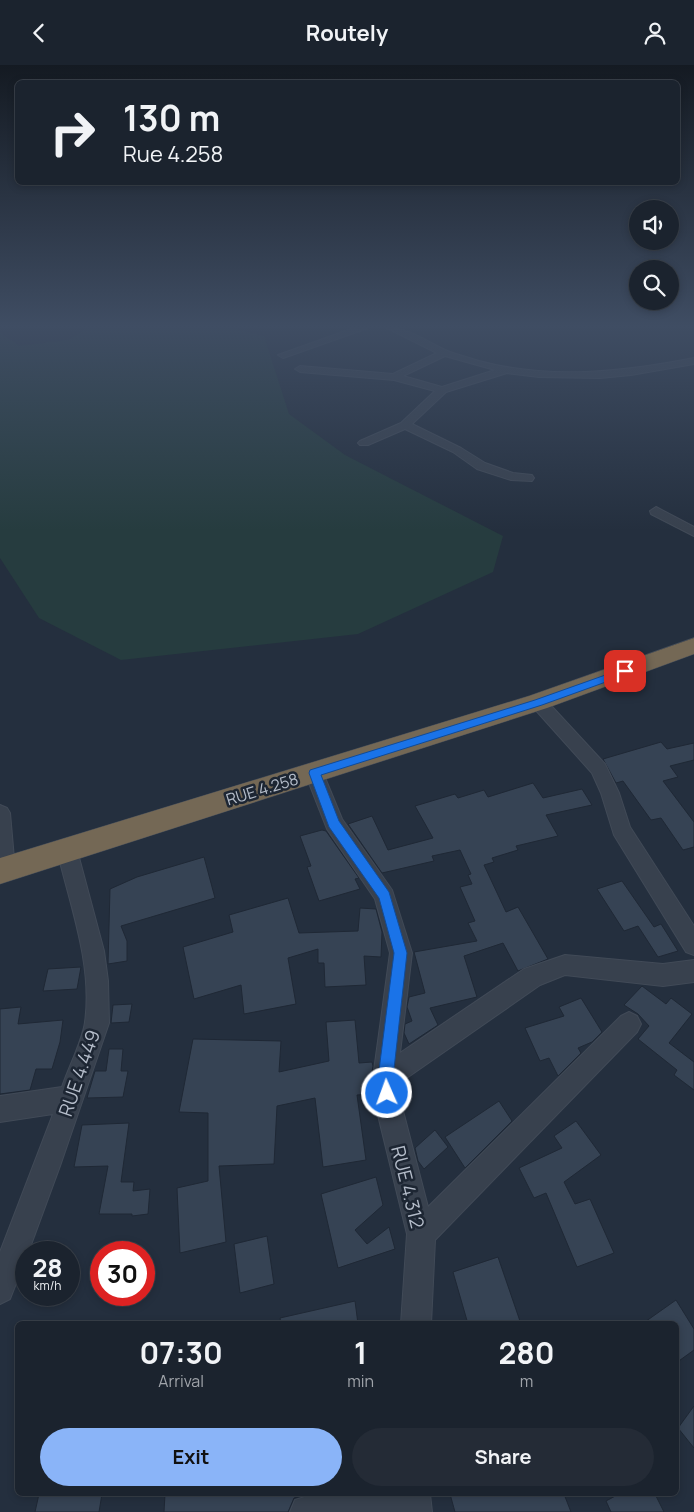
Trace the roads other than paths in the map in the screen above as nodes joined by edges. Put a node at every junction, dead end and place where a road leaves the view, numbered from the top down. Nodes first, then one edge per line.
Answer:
1 (436, 396) edge
2 (405, 425) junction
3 (364, 443) dead end
4 (528, 479) dead end
5 (656, 511) dead end
6 (694, 532) edge
7 (694, 646) edge
8 (538, 702) junction
9 (314, 773) junction
10 (0, 813) edge
11 (67, 850) junction
12 (3, 871) edge
13 (694, 945) edge
14 (694, 971) edge
15 (629, 1024) dead end
16 (386, 1078) junction
17 (71, 1098) junction
18 (0, 1109) edge
19 (421, 1234) junction
20 (0, 1289) edge
21 (416, 1321) edge
22 (388, 1496) edge
23 (413, 1496) edge
24 (307, 1512) edge
25 (415, 1512) edge

1 - 2 street
2 - 3 street
2 - 4 street
5 - 6 street
7 - 8 highway, RUE 4.258
8 - 9 highway, RUE 4.258
8 - 13 street
9 - 11 highway, RUE 4.258
9 - 16 street, RUE 4.312
10 - 12 street
11 - 12 highway, RUE 4.258
11 - 17 street, RUE 4.449
14 - 16 street
15 - 19 street
16 - 19 street, RUE 4.312
17 - 18 street
17 - 20 street, RUE 4.449
19 - 21 street, RUE 4.312
22 - 24 street
23 - 25 street

